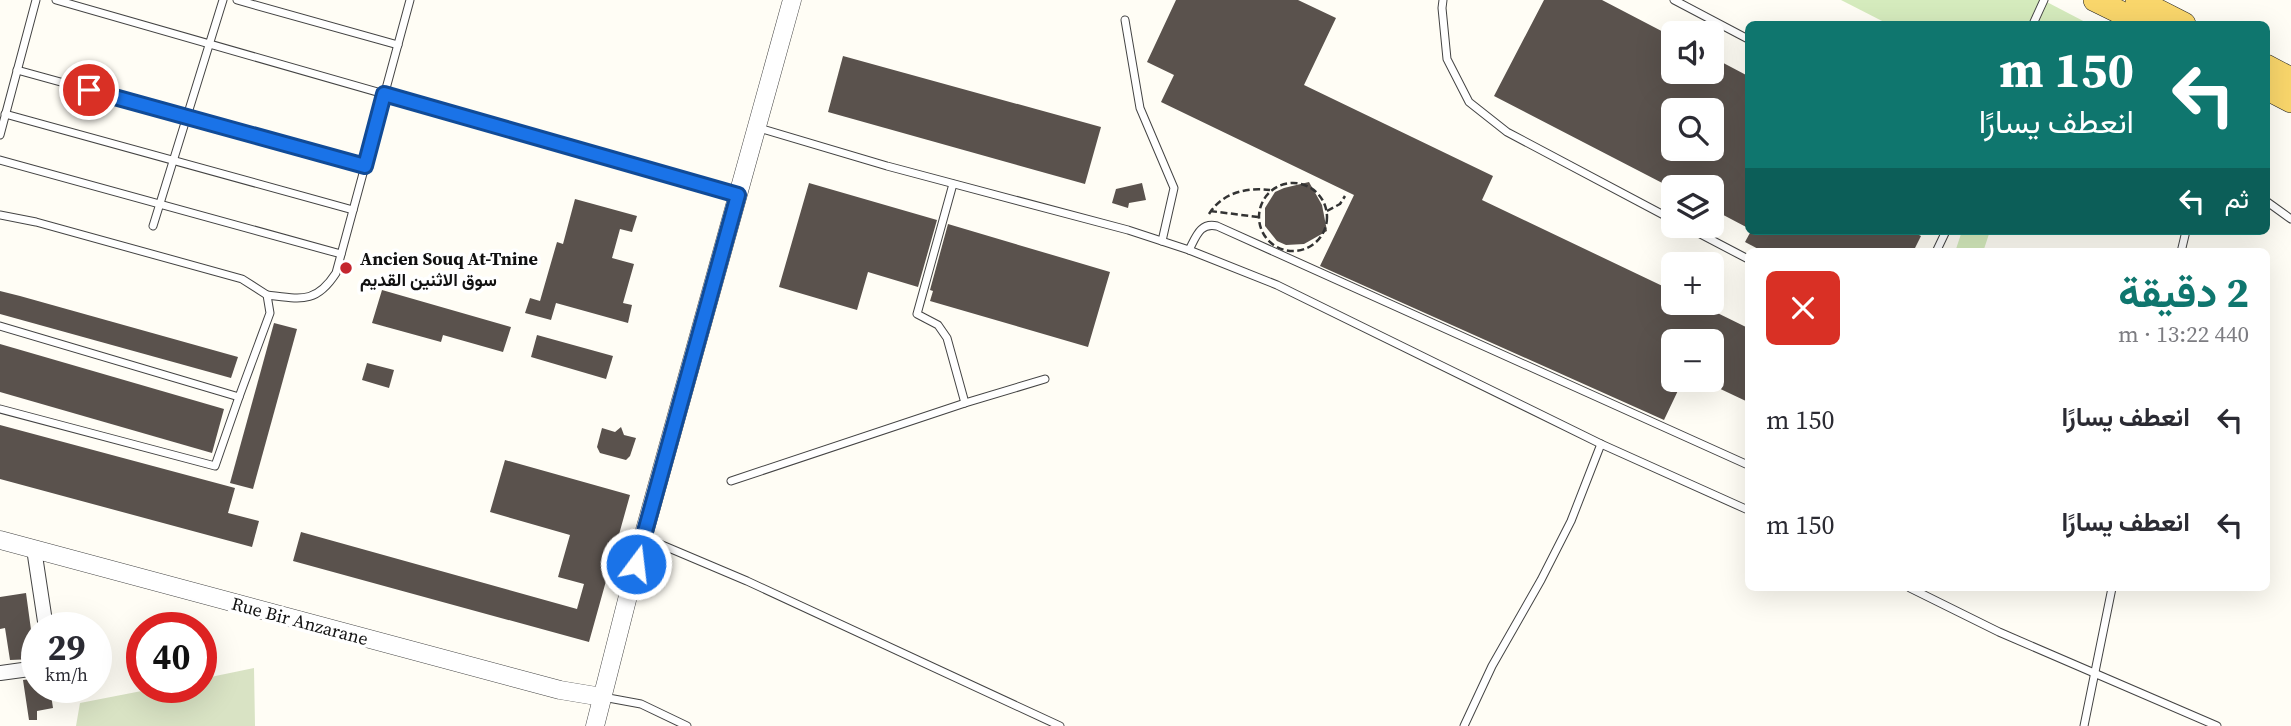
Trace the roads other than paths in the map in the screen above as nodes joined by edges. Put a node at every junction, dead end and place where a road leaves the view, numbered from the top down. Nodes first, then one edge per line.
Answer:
1 (36, 0) edge
2 (56, 0) edge
3 (223, 0) edge
4 (237, 0) edge
5 (792, 0) edge
6 (1443, 0) edge
7 (1674, 0) edge
8 (2044, 0) edge
9 (2095, 0) edge
10 (2137, 0) edge
11 (408, 1) edge
12 (1125, 20) dead end
13 (2034, 21) edge
14 (2138, 21) edge
15 (2178, 21) edge
16 (1745, 37) edge
17 (208, 43) junction
18 (398, 44) junction
19 (2270, 68) edge
20 (17, 70) junction
21 (2291, 79) edge
22 (2270, 90) edge
23 (384, 94) junction
24 (2291, 101) edge
25 (5, 114) junction
26 (186, 117) junction
27 (758, 128) junction
28 (0, 135) edge
29 (0, 160) edge
30 (173, 160) junction
31 (365, 166) junction
32 (953, 184) junction
33 (738, 195) junction
34 (159, 204) junction
35 (2270, 204) edge
36 (353, 210) junction
37 (1661, 214) edge
38 (0, 215) edge
39 (2291, 219) edge
40 (153, 226) dead end
41 (1708, 238) edge
42 (1162, 241) junction
43 (1189, 250) junction
44 (341, 254) junction
45 (1745, 257) edge
46 (267, 295) junction
47 (0, 326) edge
48 (1045, 379) dead end
49 (239, 397) junction
50 (965, 403) junction
51 (0, 409) edge
52 (1601, 444) junction
53 (1745, 464) edge
54 (731, 481) dead end
55 (1745, 506) edge
56 (643, 537) junction
57 (0, 540) edge
58 (34, 550) junction
59 (1916, 591) edge
60 (2111, 591) edge
61 (44, 612) edge
62 (21, 670) edge
63 (0, 673) edge
64 (2096, 673) junction
65 (602, 697) junction
66 (595, 726) edge
67 (687, 726) edge
68 (1060, 726) edge
69 (1464, 726) edge
70 (2084, 726) edge
71 (2217, 726) edge

1 - 20 lane
2 - 17 lane
3 - 17 lane
4 - 18 lane
5 - 27 street
6 - 37 lane
7 - 16 lane
8 - 13 lane
9 - 14 main road
10 - 15 main road
11 - 18 lane
12 - 42 lane
17 - 23 lane
17 - 26 lane
18 - 23 lane
19 - 21 main road
20 - 25 lane
20 - 26 lane
22 - 24 main road
23 - 31 lane
23 - 33 lane
25 - 28 lane
25 - 30 lane
26 - 30 lane
26 - 31 lane
27 - 32 lane
27 - 33 street
29 - 34 lane
30 - 34 lane
30 - 36 lane
31 - 36 lane
32 - 42 lane
32 - 50 lane
33 - 56 street
34 - 40 lane
34 - 44 lane
35 - 39 lane
36 - 44 lane
38 - 46 lane
41 - 45 lane
42 - 43 lane
43 - 52 lane
43 - 53 lane
44 - 46 lane
46 - 49 lane
47 - 49 lane
48 - 50 lane
49 - 51 lane
50 - 54 lane
52 - 55 lane
52 - 69 lane
56 - 65 street
56 - 68 lane
57 - 58 street, Rue Bir Anzarane
58 - 61 street
58 - 65 street, Rue Bir Anzarane
59 - 64 lane
60 - 64 lane
62 - 63 street
64 - 70 lane
64 - 71 lane
65 - 66 street
65 - 67 lane

